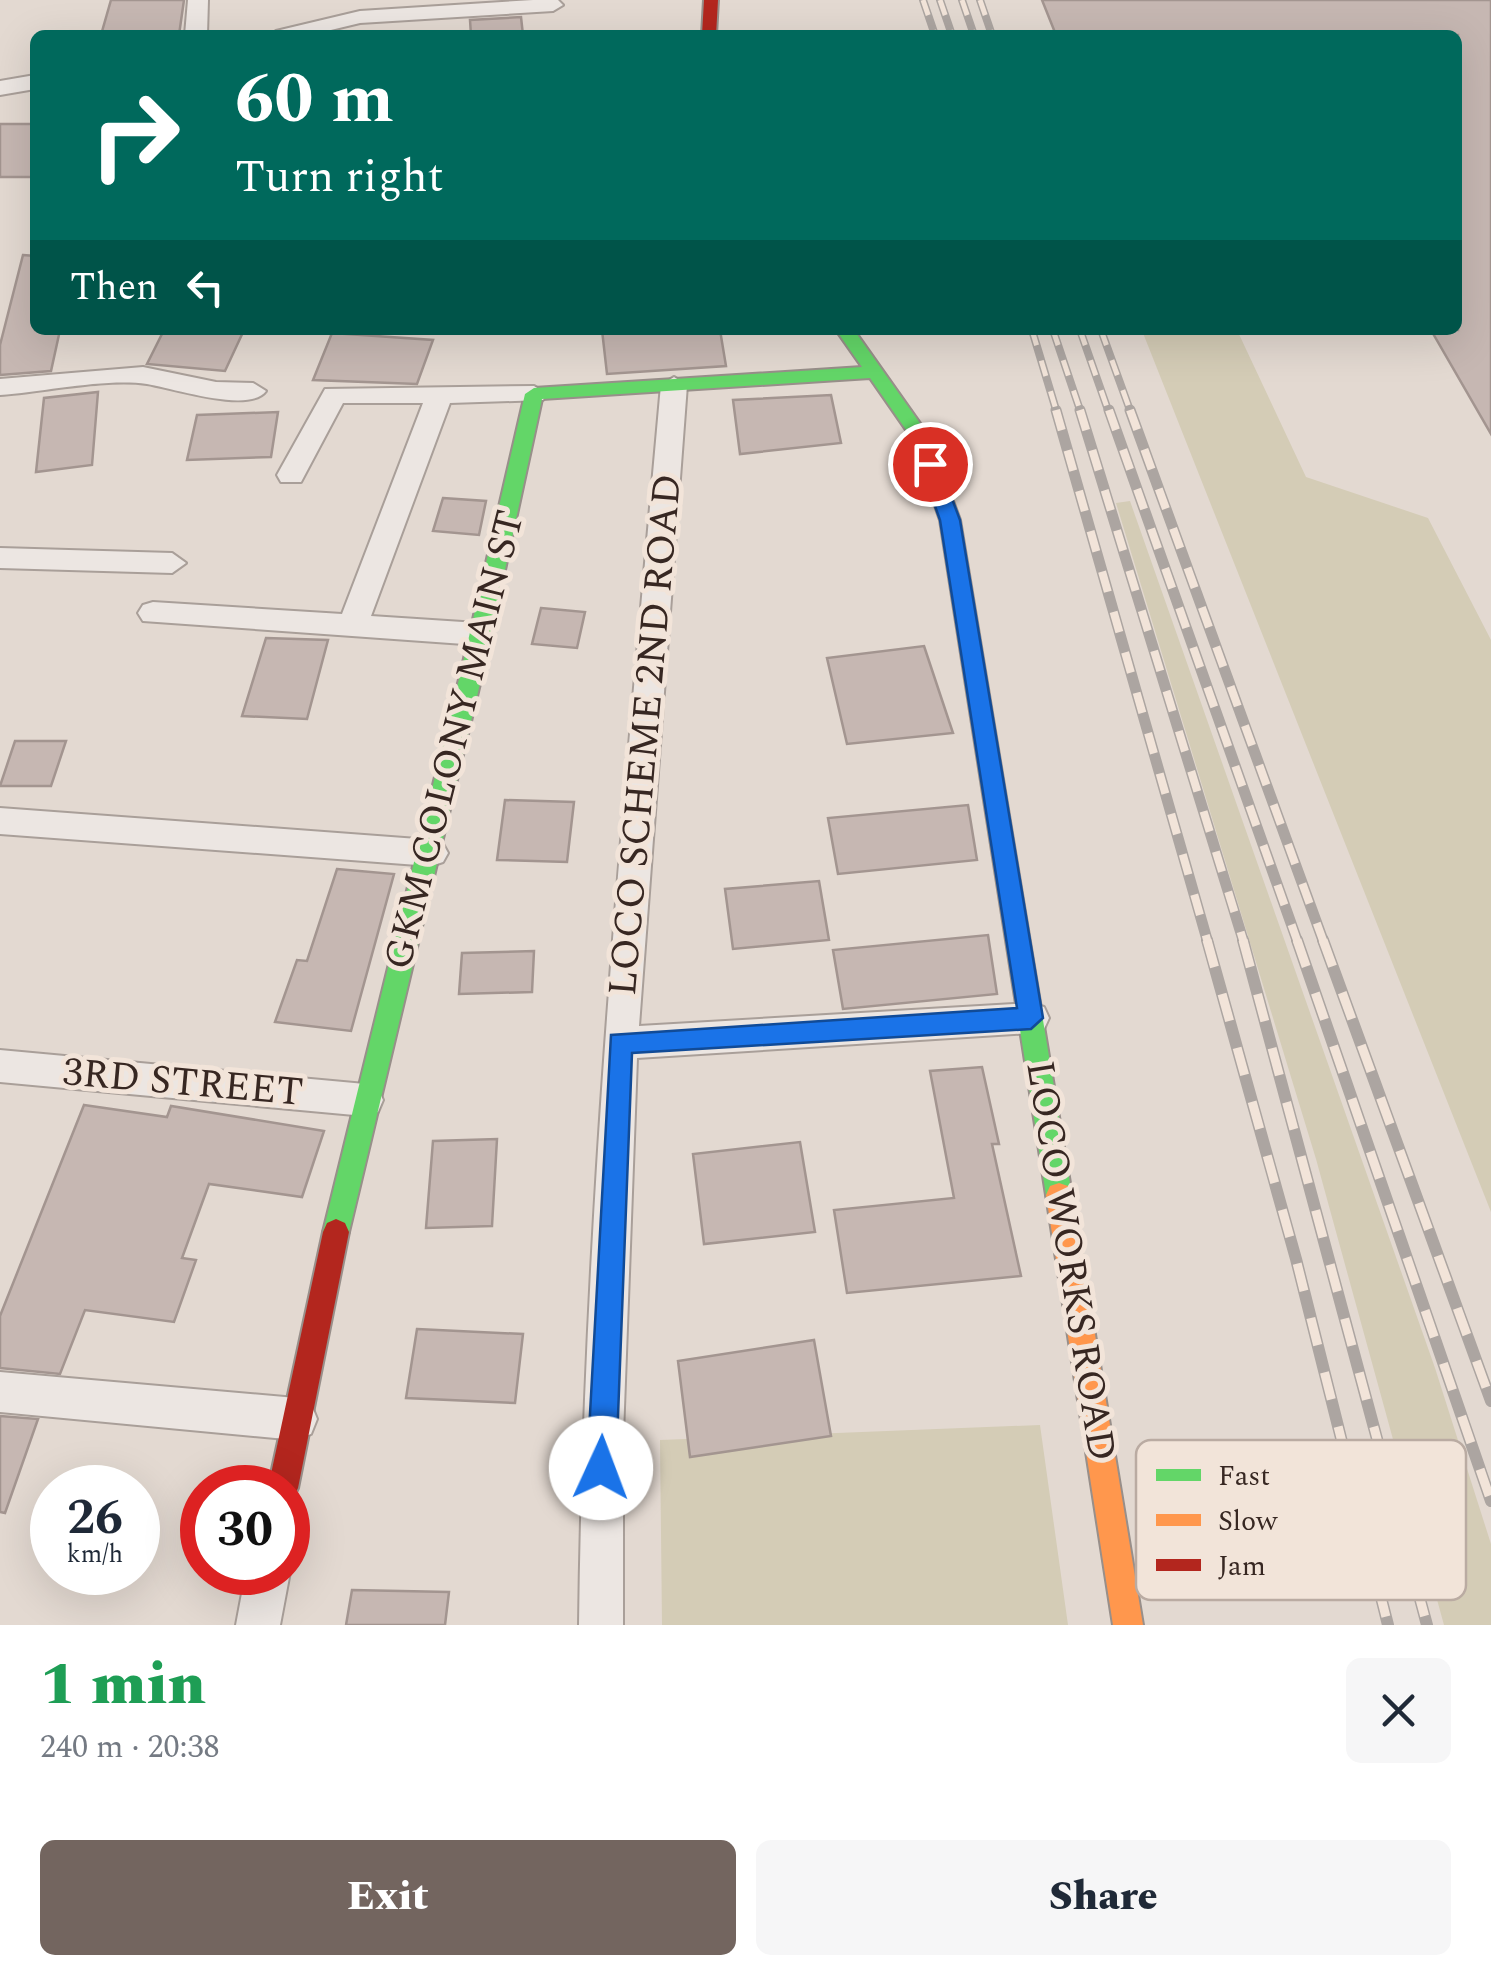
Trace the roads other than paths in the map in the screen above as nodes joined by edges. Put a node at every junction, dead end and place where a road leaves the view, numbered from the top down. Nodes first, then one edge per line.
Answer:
1 (198, 0) edge
2 (711, 0) edge
3 (553, 5) dead end
4 (196, 30) edge
5 (304, 30) edge
6 (709, 30) edge
7 (30, 83) edge
8 (0, 88) edge
9 (849, 335) edge
10 (875, 372) junction
11 (674, 386) junction
12 (0, 387) edge
13 (252, 391) dead end
14 (440, 394) junction
15 (534, 394) junction
16 (292, 475) dead end
17 (0, 558) edge
18 (172, 563) dead end
19 (153, 612) dead end
20 (353, 626) junction
21 (478, 634) junction
22 (0, 821) edge
23 (431, 853) junction
24 (1031, 1018) junction
25 (620, 1043) junction
26 (0, 1066) edge
27 (365, 1100) junction
28 (0, 1392) edge
29 (296, 1419) junction
30 (287, 1465) edge
31 (264, 1595) edge
32 (258, 1625) edge
33 (601, 1625) edge
34 (1128, 1625) edge

1 - 4 street
2 - 6 street
3 - 5 street
7 - 8 street
9 - 10 street, LOCO WORKS ROAD
10 - 11 street
10 - 24 street, LOCO WORKS ROAD
11 - 15 street
11 - 25 street, LOCO SCHEME 2ND ROAD
12 - 13 street
14 - 15 street
14 - 16 street
14 - 20 street
15 - 21 street, GKM COLONY MAIN ST
17 - 18 street
19 - 20 street
20 - 21 street
21 - 23 street, GKM COLONY MAIN ST
22 - 23 street
23 - 27 street, GKM COLONY MAIN ST
24 - 25 street
24 - 34 street, LOCO WORKS ROAD
25 - 33 street, LOCO SCHEME 2ND ROAD
26 - 27 street, 3RD STREET
27 - 29 street, GKM COLONY MAIN ST
28 - 29 street
29 - 30 street, GKM COLONY MAIN ST
31 - 32 street

